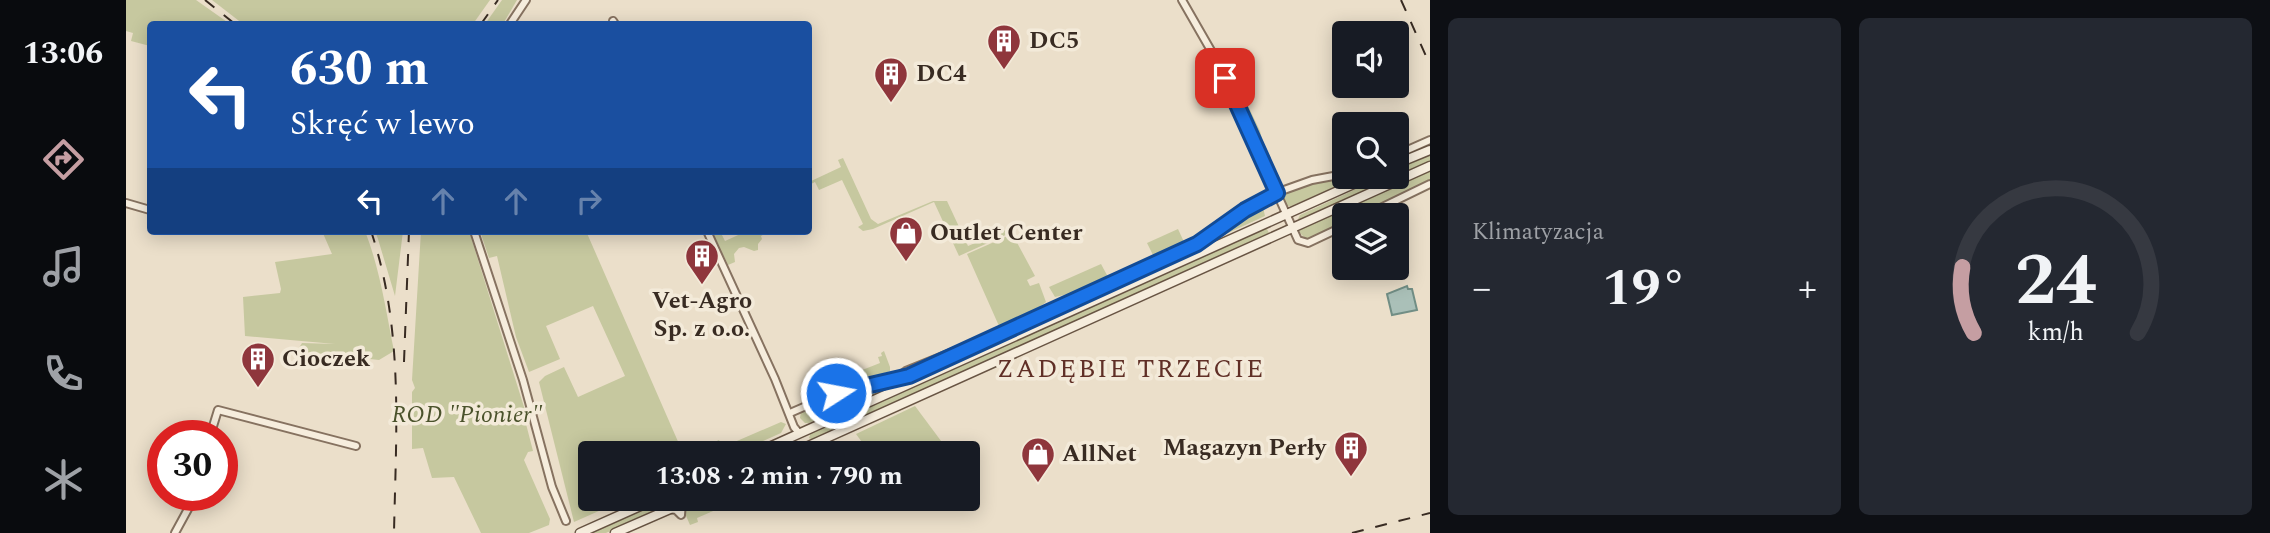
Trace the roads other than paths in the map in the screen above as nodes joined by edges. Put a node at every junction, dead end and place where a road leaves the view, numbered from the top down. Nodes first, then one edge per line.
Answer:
1 (526, 0) edge
2 (1182, 0) edge
3 (512, 21) edge
4 (1430, 140) edge
5 (1409, 149) edge
6 (1430, 150) edge
7 (1409, 159) edge
8 (1430, 166) edge
9 (1332, 176) edge
10 (1430, 184) edge
11 (1342, 189) edge
12 (1277, 193) junction
13 (126, 203) edge
14 (1391, 203) edge
15 (147, 209) edge
16 (1286, 214) junction
17 (1293, 228) junction
18 (1332, 231) edge
19 (475, 235) edge
20 (709, 235) edge
21 (790, 413) junction
22 (215, 420) edge
23 (794, 432) junction
24 (780, 441) edge
25 (801, 441) edge
26 (819, 441) edge
27 (356, 446) dead end
28 (187, 511) edge
29 (629, 511) edge
30 (664, 511) edge
31 (566, 521) dead end
32 (175, 533) edge
33 (580, 533) edge
34 (615, 533) edge

1 - 3 street
2 - 12 street
4 - 5 street
6 - 7 main road
8 - 17 main road
9 - 12 street
10 - 14 street
11 - 16 main road
12 - 16 street
12 - 21 street
13 - 15 street
16 - 17 street
16 - 23 main road
17 - 18 street
17 - 26 main road
19 - 31 street
20 - 21 street
21 - 23 street
22 - 27 street
23 - 24 main road
23 - 25 street
28 - 32 street
29 - 33 main road
30 - 34 main road

